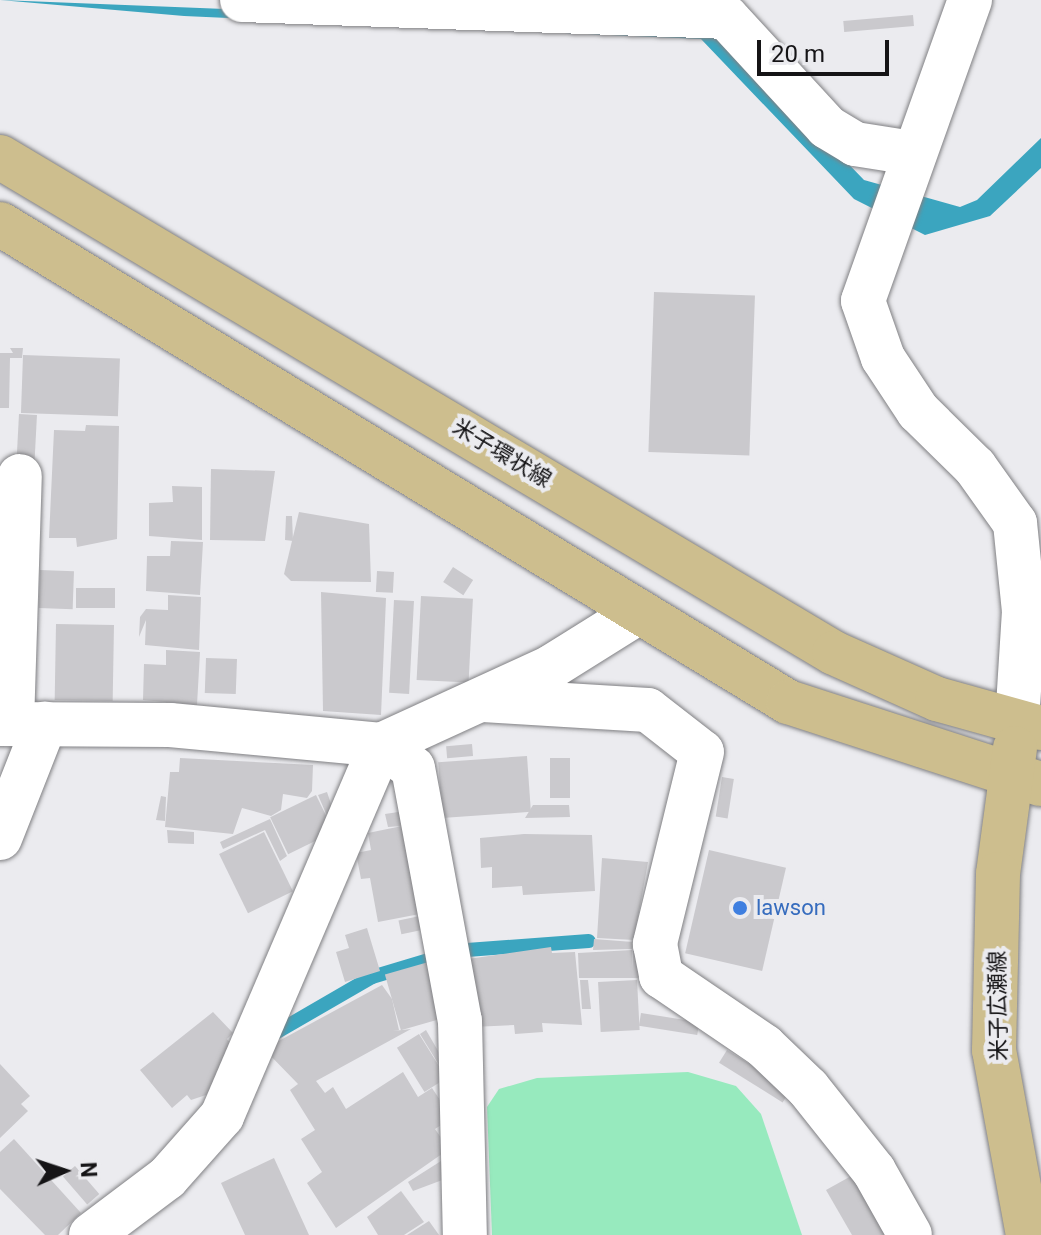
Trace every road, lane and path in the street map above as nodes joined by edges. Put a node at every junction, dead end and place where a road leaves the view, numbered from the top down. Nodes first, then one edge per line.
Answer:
1 (242, 0) edge
2 (948, 0) edge
3 (970, 0) edge
4 (0, 157) edge
5 (901, 170) junction
6 (0, 224) edge
7 (20, 476) dead end
8 (639, 612) junction
9 (480, 700) junction
10 (19, 724) edge
11 (1029, 725) edge
12 (381, 745) junction
13 (1027, 780) edge
14 (0, 838) edge
15 (91, 1235) edge
16 (465, 1235) edge
17 (910, 1235) edge
18 (1028, 1235) edge

1 - 5 street
2 - 5 street
3 - 5 street
4 - 11 main road, 米子環状線
5 - 11 street
6 - 8 main road
7 - 10 street
8 - 9 street
8 - 13 main road
9 - 12 street
9 - 17 street
10 - 12 street
10 - 14 street
11 - 13 main road, 米子広瀬線
12 - 15 street
12 - 16 street
13 - 18 main road, 米子広瀬線

